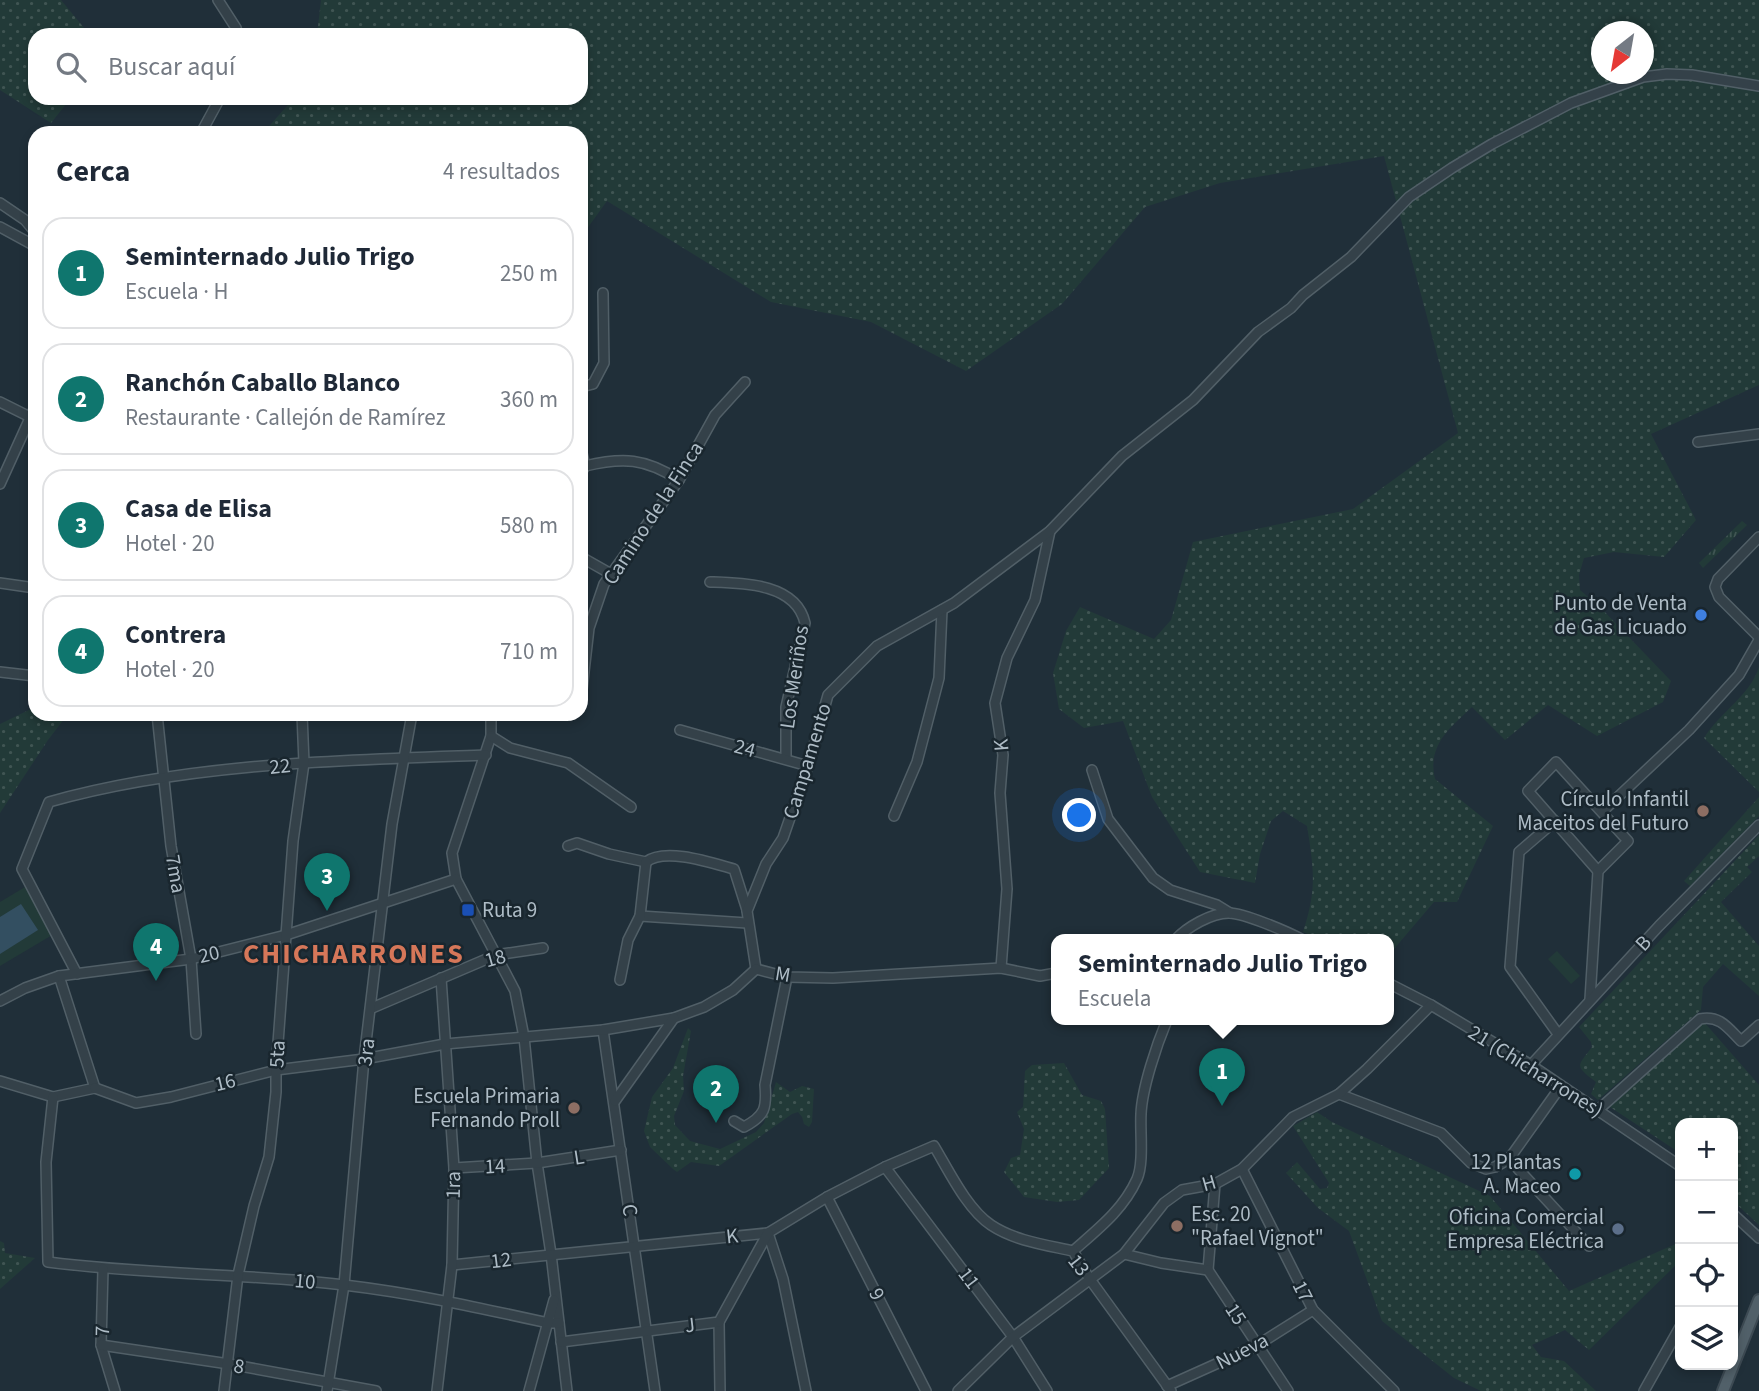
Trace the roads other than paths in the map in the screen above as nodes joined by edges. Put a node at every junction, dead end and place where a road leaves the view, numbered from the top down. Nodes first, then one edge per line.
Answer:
1 (218, 0) edge
2 (236, 28) edge
3 (1759, 86) edge
4 (216, 105) edge
5 (205, 126) edge
6 (0, 204) edge
7 (28, 224) edge
8 (0, 227) edge
9 (28, 242) edge
10 (604, 293) dead end
11 (745, 382) dead end
12 (588, 385) edge
13 (0, 402) edge
14 (28, 416) edge
15 (28, 426) edge
16 (1759, 434) edge
17 (1698, 442) dead end
18 (588, 468) edge
19 (679, 480) junction
20 (0, 484) edge
21 (1050, 531) junction
22 (1759, 537) edge
23 (588, 561) edge
24 (611, 574) junction
25 (710, 582) dead end
26 (0, 583) edge
27 (28, 587) edge
28 (942, 610) junction
29 (1759, 639) edge
30 (588, 640) edge
31 (0, 672) edge
32 (28, 675) edge
33 (158, 721) edge
34 (302, 721) edge
35 (411, 721) edge
36 (491, 721) edge
37 (680, 730) dead end
38 (491, 736) junction
39 (486, 755) junction
40 (406, 758) junction
41 (786, 759) junction
42 (304, 763) junction
43 (808, 766) junction
44 (1092, 770) dead end
45 (165, 778) junction
46 (631, 807) dead end
47 (1603, 811) junction
48 (894, 816) dead end
49 (1555, 821) junction
50 (1759, 825) edge
51 (568, 846) dead end
52 (646, 862) junction
53 (1598, 871) junction
54 (456, 878) junction
55 (382, 903) junction
56 (747, 911) junction
57 (1230, 913) junction
58 (640, 916) junction
59 (747, 923) junction
60 (1182, 934) edge
61 (1287, 934) edge
62 (286, 936) junction
63 (543, 948) dead end
64 (496, 955) junction
65 (191, 959) junction
66 (1001, 968) junction
67 (756, 970) junction
68 (77, 974) junction
69 (1051, 974) edge
70 (59, 976) junction
71 (787, 977) junction
72 (441, 978) junction
73 (620, 980) dead end
74 (1394, 987) edge
75 (1590, 999) junction
76 (0, 1001) edge
77 (1431, 1005) junction
78 (372, 1007) junction
79 (674, 1018) junction
80 (1165, 1025) edge
81 (1759, 1025) edge
82 (603, 1030) junction
83 (196, 1034) dead end
84 (1558, 1034) junction
85 (524, 1037) junction
86 (445, 1044) junction
87 (364, 1059) junction
88 (1531, 1065) junction
89 (276, 1070) junction
90 (0, 1081) edge
91 (1560, 1086) junction
92 (95, 1088) junction
93 (1339, 1094) junction
94 (53, 1097) junction
95 (615, 1101) junction
96 (1598, 1110) junction
97 (734, 1121) dead end
98 (934, 1146) joint
99 (621, 1150) junction
100 (1509, 1159) junction
101 (537, 1163) junction
102 (1675, 1163) edge
103 (885, 1167) junction
104 (454, 1168) junction
105 (1242, 1169) junction
106 (1215, 1184) junction
107 (827, 1197) junction
108 (1738, 1219) edge
109 (768, 1233) junction
110 (1759, 1238) edge
111 (636, 1246) junction
112 (1590, 1247) dead end
113 (1073, 1251) junction
114 (551, 1254) junction
115 (1124, 1254) junction
116 (452, 1265) junction
117 (103, 1269) junction
118 (1208, 1270) junction
119 (238, 1275) junction
120 (1089, 1278) junction
121 (344, 1285) junction
122 (555, 1294) junction
123 (447, 1300) junction
124 (1759, 1300) edge
125 (1313, 1310) junction
126 (719, 1322) junction
127 (548, 1323) junction
128 (559, 1323) junction
129 (646, 1330) junction
130 (1013, 1337) junction
131 (1675, 1337) edge
132 (561, 1342) junction
133 (102, 1345) junction
134 (1256, 1346) junction
135 (229, 1364) junction
136 (327, 1386) edge
137 (1169, 1388) edge
138 (116, 1391) edge
139 (224, 1391) edge
140 (376, 1391) edge
141 (437, 1391) edge
142 (529, 1391) edge
143 (567, 1391) edge
144 (655, 1391) edge
145 (720, 1391) edge
146 (806, 1391) edge
147 (926, 1391) edge
148 (958, 1391) edge
149 (1047, 1391) edge
150 (1288, 1391) edge
151 (1394, 1391) edge
152 (1644, 1391) edge
153 (1723, 1391) edge

1 - 2 street
3 - 21 street, Campamento
4 - 5 street
6 - 7 street
8 - 9 street
10 - 12 street
11 - 19 street, Camino de la Finca
13 - 14 street
15 - 20 street
16 - 17 street
18 - 19 street
19 - 24 street, Camino de la Finca
21 - 28 street, Campamento
21 - 66 street, K
22 - 29 street
23 - 24 street
24 - 30 street, Camino de la Finca
25 - 41 street, Los Meriños
26 - 27 street
28 - 43 street, Campamento
28 - 48 street
29 - 47 street
31 - 32 street
33 - 45 street, 7ma
34 - 42 street, 5ta
35 - 40 street, 3ra
36 - 38 street
37 - 41 street, 24
38 - 39 street
38 - 46 street
39 - 40 street, 22
39 - 54 street
40 - 42 street, 22
40 - 55 street, 3ra
41 - 43 street, 24
42 - 45 street, 22
42 - 62 street, 5ta
43 - 56 street, Campamento
44 - 57 street
45 - 65 street, 7ma
45 - 68 street, 22
47 - 49 street
47 - 53 street
49 - 53 street
49 - 84 street
50 - 75 street, B
51 - 52 street
52 - 56 street
52 - 58 street
53 - 75 street
54 - 55 street, 20
54 - 64 street
55 - 62 street, 20
55 - 78 street, 3ra
56 - 59 street, Campamento
57 - 60 street
57 - 61 street
58 - 59 street
58 - 73 street
59 - 67 street, Campamento
62 - 65 street, 20
62 - 89 street, 5ta
63 - 64 street, 18
64 - 72 street, 18
64 - 85 street
65 - 68 street, 20
65 - 83 street, 7ma
66 - 69 street, M
66 - 71 street, M
67 - 71 street, M
67 - 79 street, M
68 - 70 street, 20
70 - 76 street, 20
70 - 92 street
71 - 97 street
72 - 78 street, 18
72 - 86 street, 1ra
74 - 77 street, 21 (Chicharrones)
75 - 84 street, B
77 - 88 street, 21 (Chicharrones)
77 - 93 street, H
78 - 87 street, 3ra
79 - 82 street, M
79 - 95 street
80 - 113 street
81 - 96 street
82 - 85 street, M
82 - 95 street, C
84 - 88 street, B
85 - 86 street, 16
85 - 101 street
86 - 87 street, 16
86 - 104 street, 1ra
87 - 89 street, 16
87 - 121 street, 3ra
88 - 91 street, 21 (Chicharrones)
89 - 92 street, 16
89 - 119 street, 5ta
90 - 94 street
91 - 96 street, 21 (Chicharrones)
91 - 100 street
92 - 94 street
93 - 100 street
93 - 105 street, H
94 - 117 street, 10
95 - 99 street, C
96 - 102 street, 21 (Chicharrones)
98 - 103 street, K
98 - 113 street, 13
99 - 101 street, L
99 - 111 street, C
100 - 112 street
101 - 104 street, 14
101 - 114 street
103 - 107 street, K
103 - 130 street, 11
104 - 116 street, 1ra
105 - 106 street, H
105 - 125 street, 17
106 - 115 street, H
106 - 118 street
107 - 109 street, K
107 - 147 street, 9
108 - 110 street
109 - 111 street, K
109 - 126 street, J
109 - 146 street
111 - 114 street, K
111 - 129 street, C
113 - 120 street, 13
114 - 116 street, 12
114 - 122 street
115 - 118 street
115 - 120 street, H
116 - 123 street, 1ra
117 - 119 street, 10
117 - 133 street, 7
118 - 134 street, 15
119 - 121 street, 10
119 - 135 street, 5ta
120 - 130 street, H
120 - 137 street, 13
121 - 123 street, 10
121 - 136 street, 3ra
122 - 127 street
122 - 128 street
123 - 127 street, 10
123 - 141 street, 1ra
124 - 153 main road
125 - 134 street, Nueva
125 - 151 street, 17
126 - 129 street, J
126 - 145 street
127 - 128 street, 10
127 - 142 street
128 - 132 street
129 - 132 street, J
129 - 144 street, C
130 - 148 street, H
130 - 149 street, 11
131 - 152 street
132 - 143 street
133 - 135 street, 8
133 - 138 street, 7
134 - 137 street, Nueva
134 - 150 street, 15
135 - 136 street, 8
135 - 139 street, 5ta
136 - 140 street, 8

